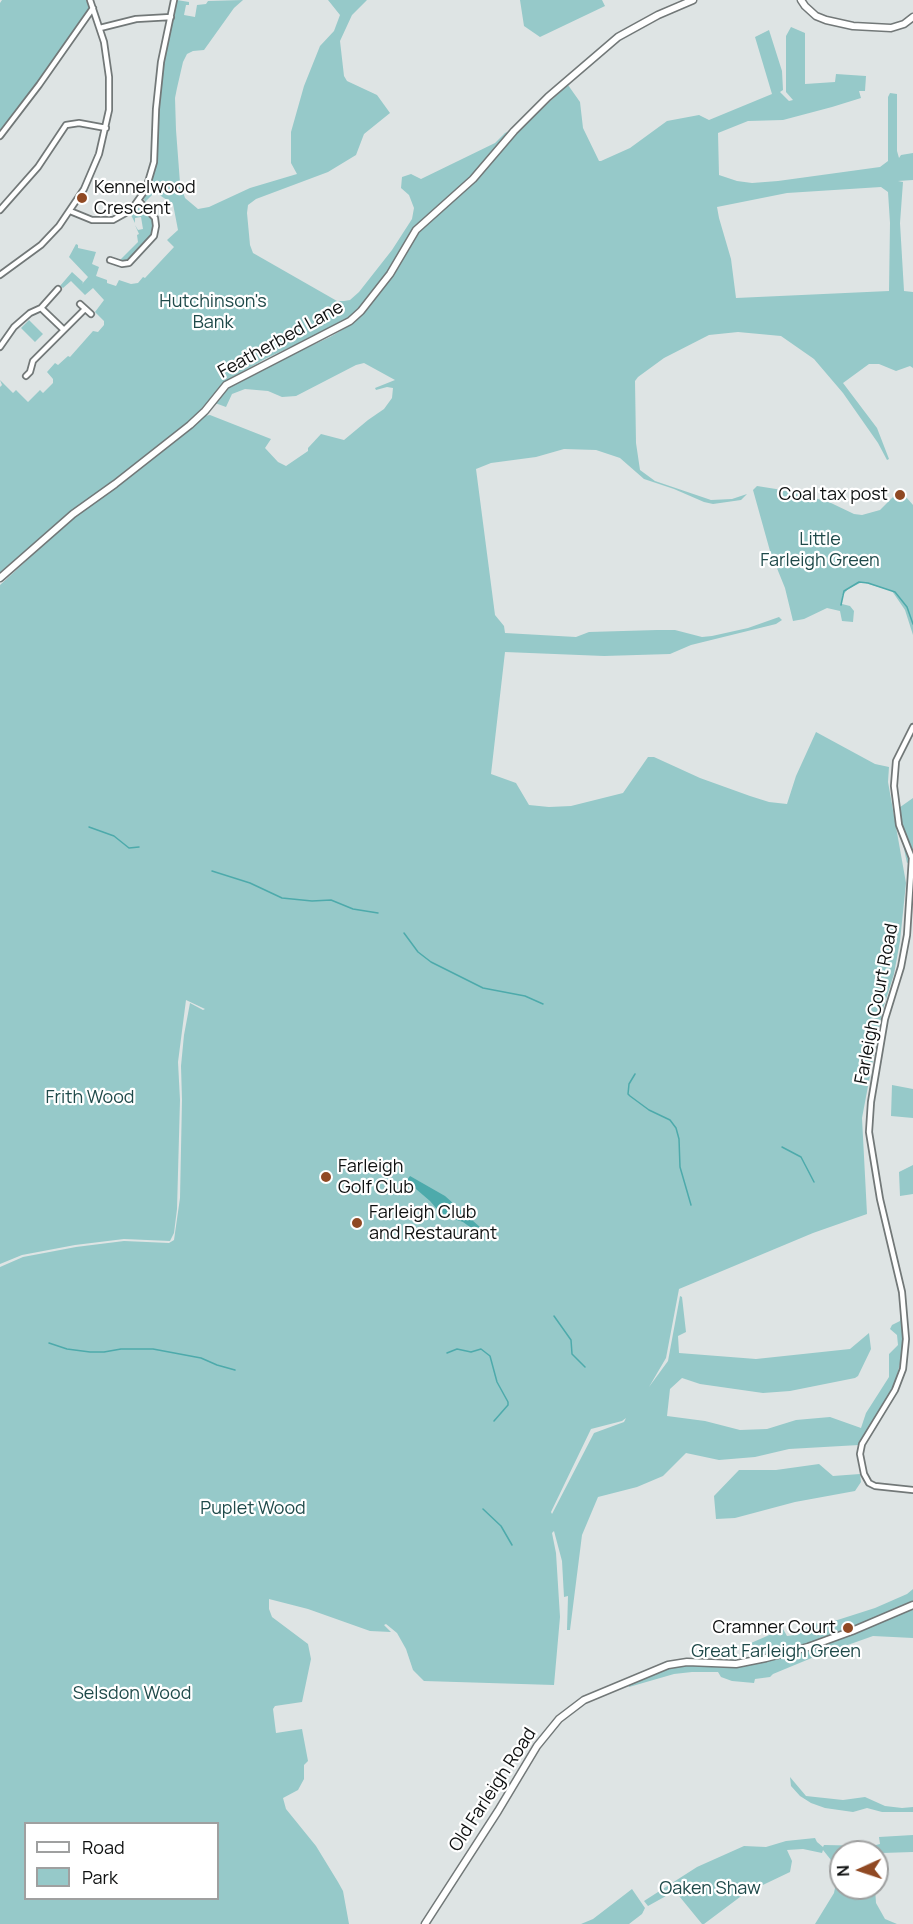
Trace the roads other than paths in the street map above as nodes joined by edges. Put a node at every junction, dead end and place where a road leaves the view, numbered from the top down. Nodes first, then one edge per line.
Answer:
1 (90, 0) edge
2 (174, 0) edge
3 (693, 0) edge
4 (801, 0) edge
5 (93, 8) junction
6 (171, 17) junction
7 (913, 17) edge
8 (100, 28) junction
9 (106, 128) junction
10 (0, 136) edge
11 (139, 201) junction
12 (0, 210) edge
13 (70, 211) junction
14 (110, 260) dead end
15 (0, 275) edge
16 (58, 289) dead end
17 (80, 304) dead end
18 (41, 308) junction
19 (85, 309) junction
20 (91, 314) dead end
21 (64, 330) junction
22 (0, 347) edge
23 (26, 376) dead end
24 (0, 578) edge
25 (913, 727) edge
26 (913, 1490) edge
27 (913, 1605) edge
28 (425, 1924) edge

1 - 5 street
2 - 6 street
3 - 24 street, Featherbed Lane
4 - 7 street
5 - 8 street
5 - 10 street
6 - 8 street
6 - 11 street
8 - 9 street
9 - 12 street
9 - 13 street
11 - 13 street
11 - 14 street
13 - 15 street
16 - 18 street
17 - 19 street
18 - 21 street
18 - 22 street
19 - 20 street
19 - 21 street
21 - 23 street
25 - 26 street, Farleigh Court Road
27 - 28 street, Old Farleigh Road

